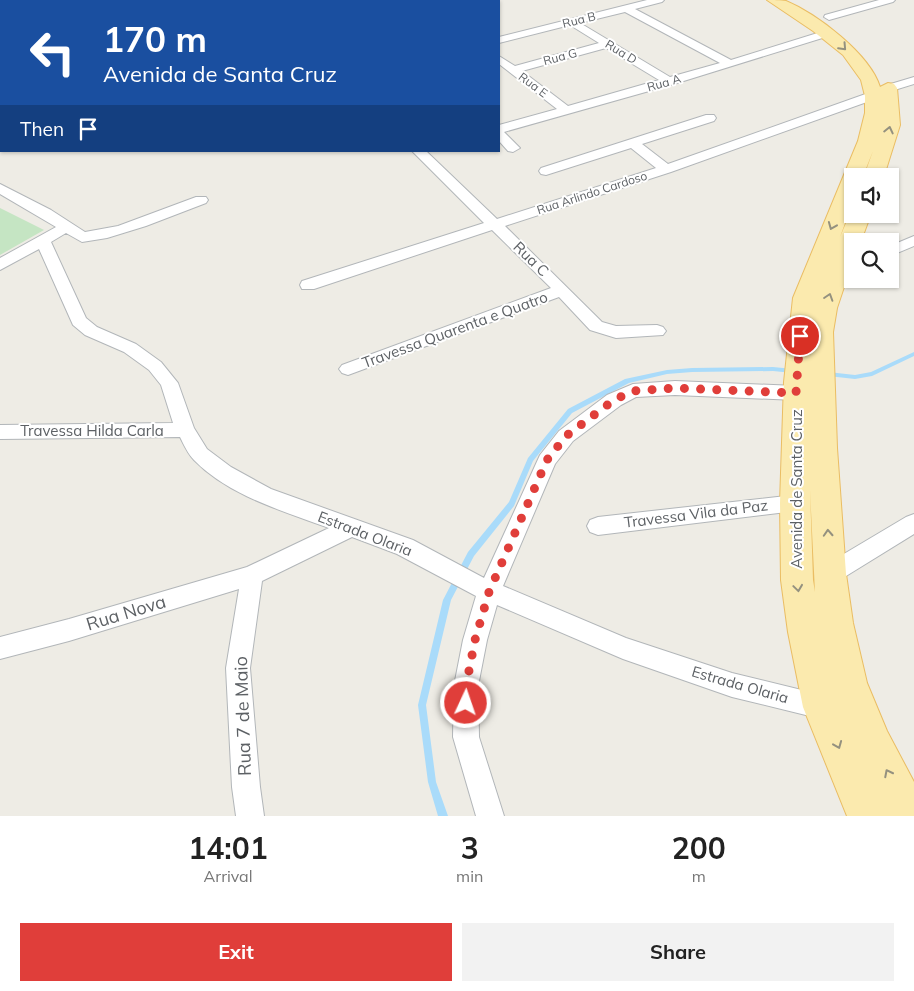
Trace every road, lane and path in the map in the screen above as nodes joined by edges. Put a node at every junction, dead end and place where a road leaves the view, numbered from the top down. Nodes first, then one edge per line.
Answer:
1 (659, 0) edge
2 (774, 0) edge
3 (805, 0) edge
4 (890, 0) edge
5 (626, 8) junction
6 (572, 22) junction
7 (829, 25) junction
8 (500, 40) edge
9 (607, 44) junction
10 (500, 60) edge
11 (730, 64) junction
12 (514, 70) junction
13 (914, 80) edge
14 (670, 82) junction
15 (881, 92) junction
16 (567, 111) junction
17 (710, 118) dead end
18 (500, 129) edge
19 (500, 135) edge
20 (634, 144) junction
21 (514, 148) dead end
22 (419, 152) edge
23 (877, 168) edge
24 (666, 169) junction
25 (546, 171) dead end
26 (0, 188) edge
27 (201, 200) dead end
28 (494, 224) junction
29 (68, 226) junction
30 (914, 241) edge
31 (43, 242) junction
32 (899, 247) edge
33 (0, 265) edge
34 (844, 270) edge
35 (308, 285) dead end
36 (562, 290) junction
37 (657, 331) dead end
38 (348, 370) dead end
39 (807, 375) junction
40 (184, 430) junction
41 (0, 432) edge
42 (795, 503) junction
43 (914, 523) edge
44 (598, 526) dead end
45 (349, 528) junction
46 (830, 574) junction
47 (252, 575) junction
48 (483, 589) junction
49 (0, 648) edge
50 (822, 707) junction
51 (250, 816) edge
52 (490, 816) edge
53 (869, 816) edge
54 (910, 816) edge

1 - 5 street, Rua B
2 - 7 main road
3 - 7 main road
4 - 7 street
5 - 6 street, Rua B
5 - 11 street
6 - 8 street, Rua B
6 - 9 street, Rua D
7 - 11 street, Rua A
7 - 15 main road
9 - 12 street, Rua G
9 - 14 street, Rua D
10 - 12 street, Rua E
11 - 14 street, Rua A
12 - 16 street, Rua E
13 - 15 street, Rua Arlindo Cardoso
14 - 16 street, Rua A
23 -> 15 main road
15 - 24 street, Rua Arlindo Cardoso
15 -> 39 main road, Avenida de Santa Cruz
16 - 18 street, Rua A
17 - 20 street
19 - 21 street
20 - 24 street
20 - 25 street
22 - 28 street, Rua C
24 - 28 street, Rua Arlindo Cardoso
26 - 29 street
27 - 29 street
28 - 35 street, Rua Arlindo Cardoso
28 - 36 street, Rua C
29 - 31 street
30 - 32 street
31 - 33 street
31 - 40 street, Estrada Olaria
39 -> 34 main road, Avenida de Santa Cruz
36 - 37 street, Rua C
36 - 38 street, Travessa Quarenta e Quatro
39 - 42 main road, Avenida de Santa Cruz
46 -> 39 main road, Avenida de Santa Cruz
39 - 48 street
40 - 41 street, Travessa Hilda Carla
40 - 45 street, Estrada Olaria
42 - 44 street, Travessa Vila da Paz
42 -> 50 main road, Avenida de Santa Cruz
43 - 46 street
45 - 47 street
45 - 48 street, Estrada Olaria
54 -> 46 main road, Avenida de Santa Cruz
47 - 49 street, Rua Nova
47 - 51 street, Rua 7 de Maio
48 - 50 street, Estrada Olaria
48 - 52 street
50 -> 53 main road, Avenida de Santa Cruz

